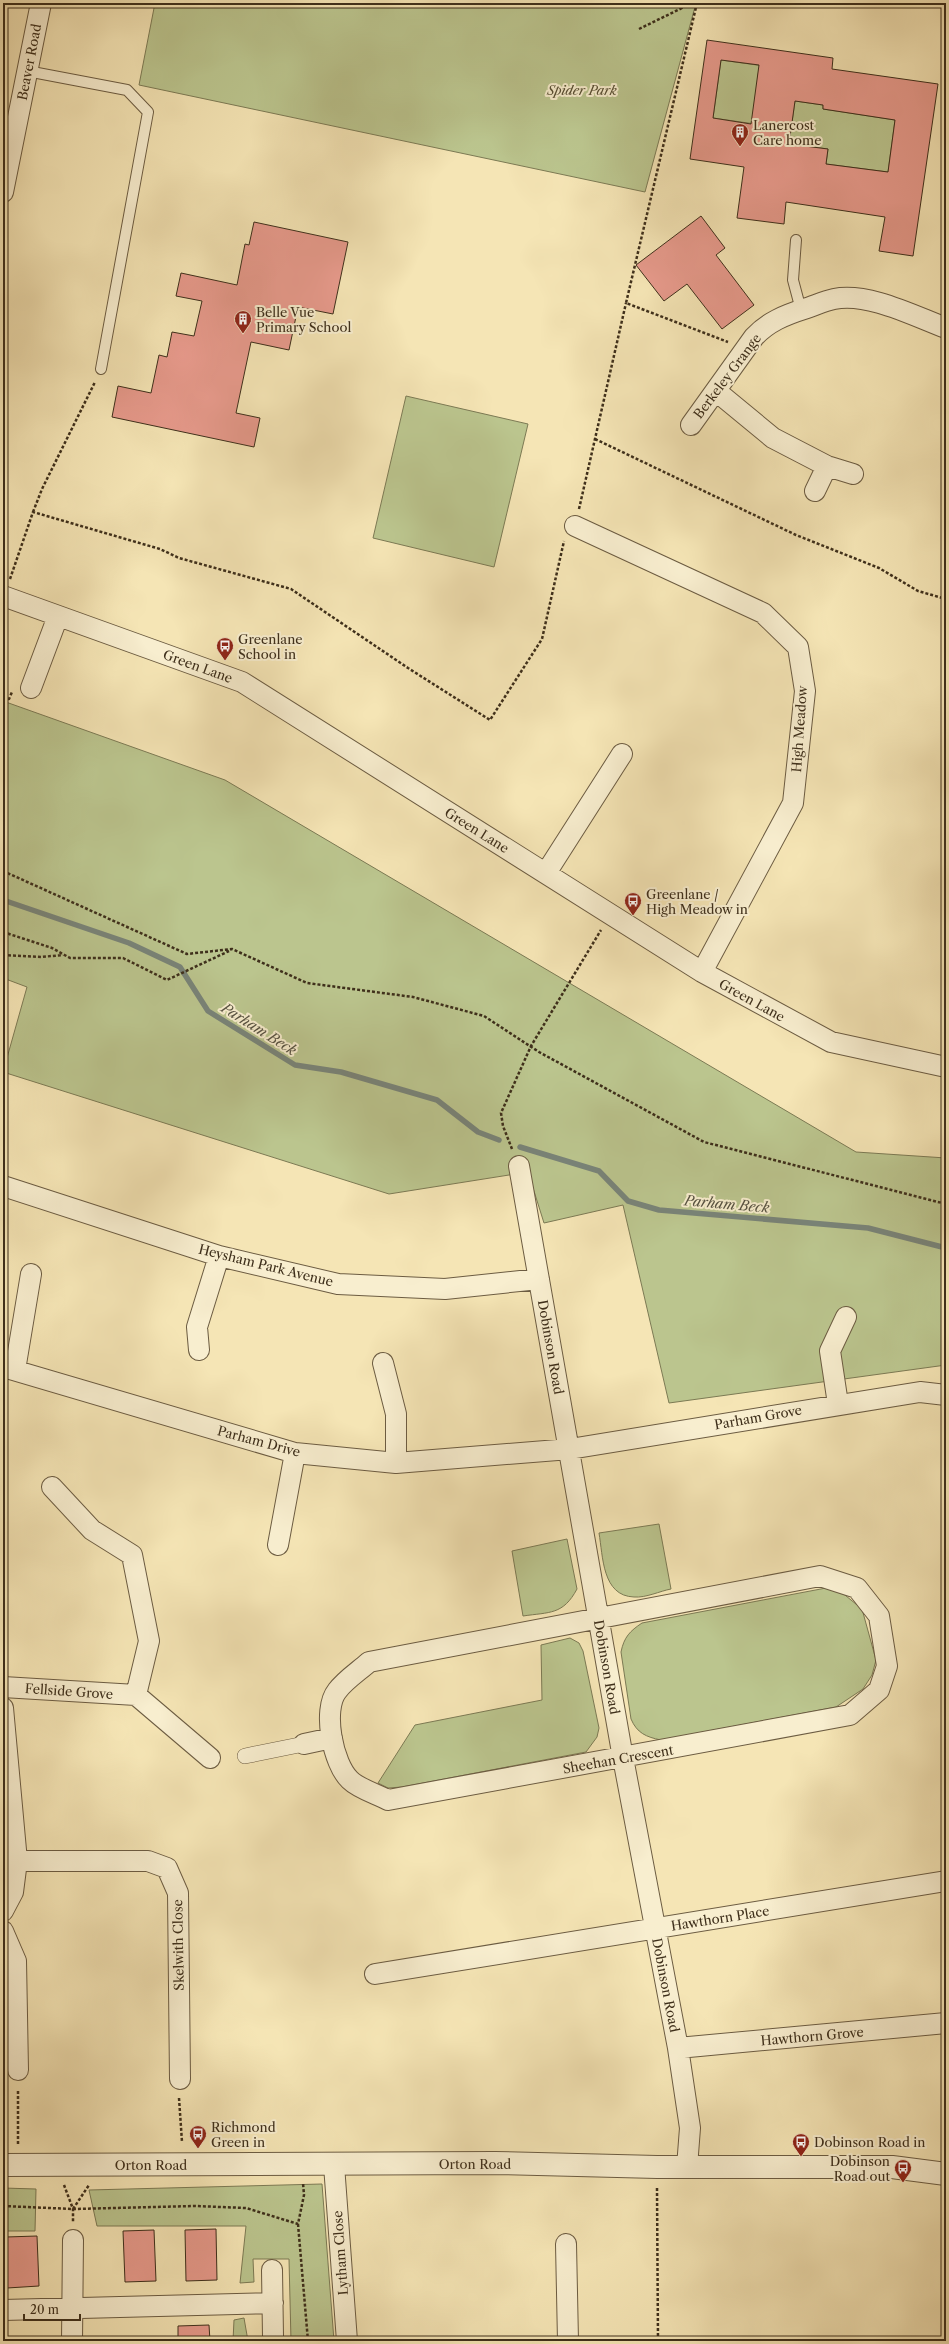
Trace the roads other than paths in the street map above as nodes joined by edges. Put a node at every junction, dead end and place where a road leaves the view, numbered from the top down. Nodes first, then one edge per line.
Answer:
1 (41, 3) edge
2 (28, 71) junction
3 (3, 192) edge
4 (796, 240) dead end
5 (801, 310) junction
6 (946, 328) edge
7 (100, 369) road end
8 (716, 391) junction
9 (691, 425) dead end
10 (826, 466) junction
11 (853, 474) dead end
12 (815, 491) dead end
13 (576, 526) road end
14 (6, 589) edge
15 (58, 616) junction
16 (23, 686) road end
17 (622, 754) dead end
18 (546, 873) junction
19 (702, 972) junction
20 (946, 1067) edge
21 (519, 1166) road end
22 (3, 1186) edge
23 (219, 1256) junction
24 (31, 1274) dead end
25 (539, 1279) junction
26 (846, 1317) dead end
27 (199, 1350) dead end
28 (383, 1363) dead end
29 (9, 1368) edge
30 (946, 1395) edge
31 (838, 1404) junction
32 (570, 1449) junction
33 (295, 1453) junction
34 (396, 1463) junction
35 (52, 1487) dead end
36 (278, 1545) dead end
37 (599, 1618) junction
38 (3, 1687) edge
39 (136, 1695) junction
40 (3, 1708) edge
41 (332, 1738) junction
42 (304, 1744) joint
43 (245, 1756) dead end
44 (210, 1758) dead end
45 (623, 1758) junction
46 (17, 1861) junction
47 (946, 1881) edge
48 (3, 1911) edge
49 (655, 1928) junction
50 (3, 1932) edge
51 (375, 1974) dead end
52 (946, 2023) edge
53 (678, 2048) junction
54 (18, 2079) road end
55 (179, 2087) road end
56 (3, 2165) edge
57 (334, 2165) junction
58 (687, 2167) junction
59 (946, 2174) edge
60 (72, 2240) road end
61 (566, 2244) dead end
62 (272, 2270) dead end
63 (273, 2303) junction
64 (72, 2308) junction
65 (3, 2310) edge
66 (273, 2336) dead end
67 (72, 2341) edge
68 (347, 2341) edge
69 (568, 2341) edge

1 - 2 street, Beaver Road
2 - 3 street, Beaver Road
2 - 7 lane
4 - 5 lane
5 - 6 street, Berkeley Grange
5 - 8 street, Berkeley Grange
8 - 9 street, Berkeley Grange
8 - 10 street
10 - 11 street
10 - 12 street
13 - 19 street, High Meadow
14 - 15 street, Green Lane
15 - 16 street
15 - 18 street, Green Lane
17 - 18 street
18 - 19 street, Green Lane
19 - 20 street, Green Lane
21 - 25 street, Dobinson Road
22 - 23 street, Heysham Park Avenue
23 - 25 street, Heysham Park Avenue
23 - 27 street
24 - 29 street
25 - 32 street, Dobinson Road
26 - 31 street
28 - 34 street
29 - 33 street, Parham Drive
30 - 31 street, Parham Grove
31 - 32 street, Parham Grove
32 - 34 street, Parham Drive
32 - 37 street, Dobinson Road
33 - 34 street, Parham Drive
33 - 36 street
35 - 39 street
37 - 41 street, Sheehan Crescent
37 - 45 street, Dobinson Road
37 - 45 street, Sheehan Crescent
38 - 39 street, Fellside Grove
39 - 44 street
40 - 46 street
41 - 42 street
41 - 45 street, Sheehan Crescent
42 - 43 street
45 - 49 street, Dobinson Road
46 - 48 street
46 - 55 street, Skelwith Close
47 - 49 street, Hawthorn Place
49 - 51 street, Hawthorn Place
49 - 53 street, Dobinson Road
50 - 54 street
52 - 53 street, Hawthorn Grove
53 - 58 street, Dobinson Road
56 - 57 street, Orton Road
57 - 58 street, Orton Road
57 - 68 street, Lytham Close
58 - 59 street, Orton Road
60 - 64 street
61 - 69 street
62 - 63 street
63 - 64 street
63 - 66 street
64 - 65 street
64 - 67 street

